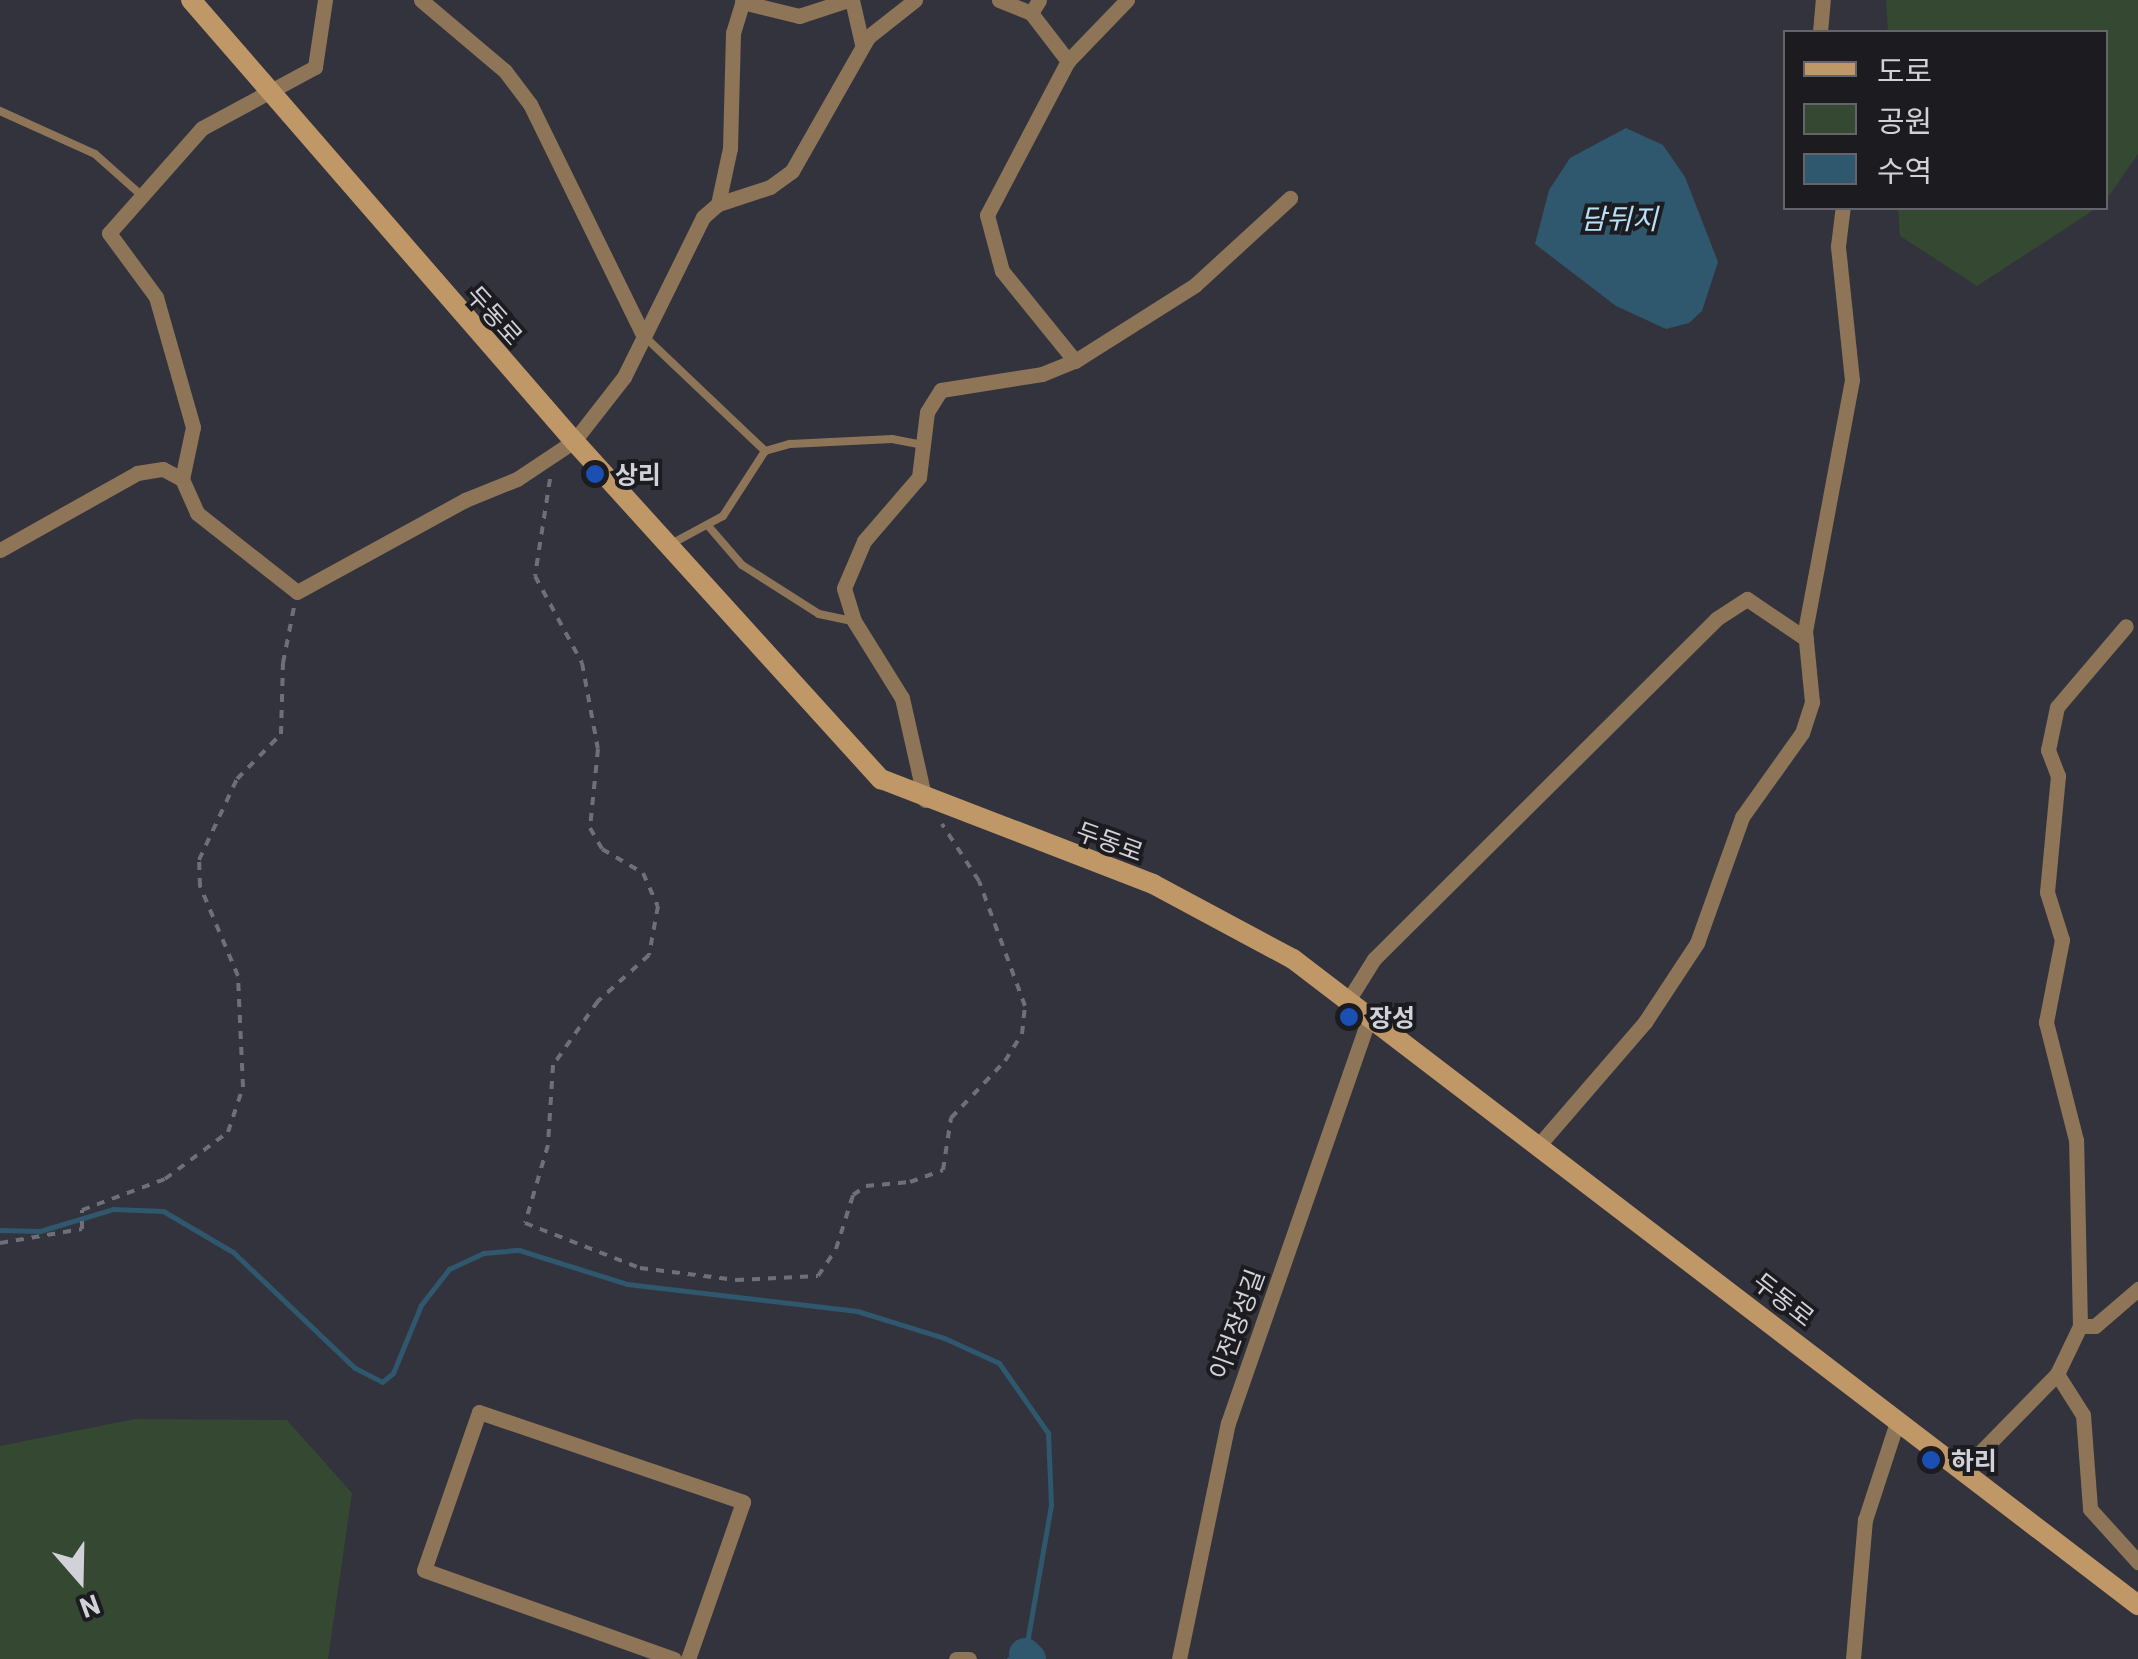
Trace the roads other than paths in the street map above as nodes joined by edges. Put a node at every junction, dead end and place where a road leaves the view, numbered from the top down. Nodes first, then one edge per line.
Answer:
1 (191, 0) edge
2 (325, 0) edge
3 (422, 0) edge
4 (850, 0) edge
5 (915, 0) edge
6 (999, 0) edge
7 (1127, 0) edge
8 (1824, 0) edge
9 (743, 1) edge
10 (1035, 7) edge
11 (1820, 30) edge
12 (862, 48) junction
13 (1068, 61) junction
14 (272, 96) junction
15 (0, 112) edge
16 (139, 193) junction
17 (1290, 198) dead end
18 (718, 204) junction
19 (1843, 210) edge
20 (644, 337) junction
21 (1075, 361) junction
22 (574, 442) junction
23 (926, 446) junction
24 (765, 451) junction
25 (182, 479) junction
26 (710, 528) junction
27 (667, 546) junction
28 (0, 550) edge
29 (854, 622) junction
30 (2126, 626) dead end
31 (1806, 639) junction
32 (925, 800) junction
33 (1349, 999) junction
34 (1370, 1015) junction
35 (1538, 1146) junction
36 (2138, 1289) edge
37 (2080, 1326) junction
38 (2057, 1374) junction
39 (1898, 1420) junction
40 (1963, 1470) junction
41 (2138, 1562) edge
42 (2138, 1605) edge
43 (674, 1659) edge
44 (688, 1659) edge
45 (1179, 1659) edge
46 (1853, 1659) edge

1 - 14 main road, 두동로
2 - 14 street
3 - 20 street
4 - 9 street
4 - 12 street
5 - 12 street
6 - 10 street
7 - 13 street
8 - 11 street
9 - 18 street
10 - 13 street
12 - 18 street
13 - 21 street
14 - 16 street
14 - 22 main road, 두동로
15 - 16 lane
16 - 25 street
17 - 21 street
18 - 20 street
19 - 31 street
20 - 22 street
20 - 24 lane
21 - 23 street
22 - 25 street
22 - 27 main road, 두동로
23 - 24 lane
23 - 29 street
24 - 26 lane
25 - 28 street
26 - 27 lane
26 - 29 lane
27 - 32 main road, 두동로
29 - 32 street
30 - 37 street
31 - 33 street
31 - 35 street
32 - 33 main road, 두동로
33 - 34 main road, 두동로
34 - 35 main road, 두동로
34 - 45 street, 이전장성길
35 - 39 main road, 두동로
36 - 37 street
37 - 38 street
38 - 40 street
38 - 41 street
39 - 40 main road, 두동로
39 - 46 street
40 - 42 main road, 두동로
43 - 44 street

